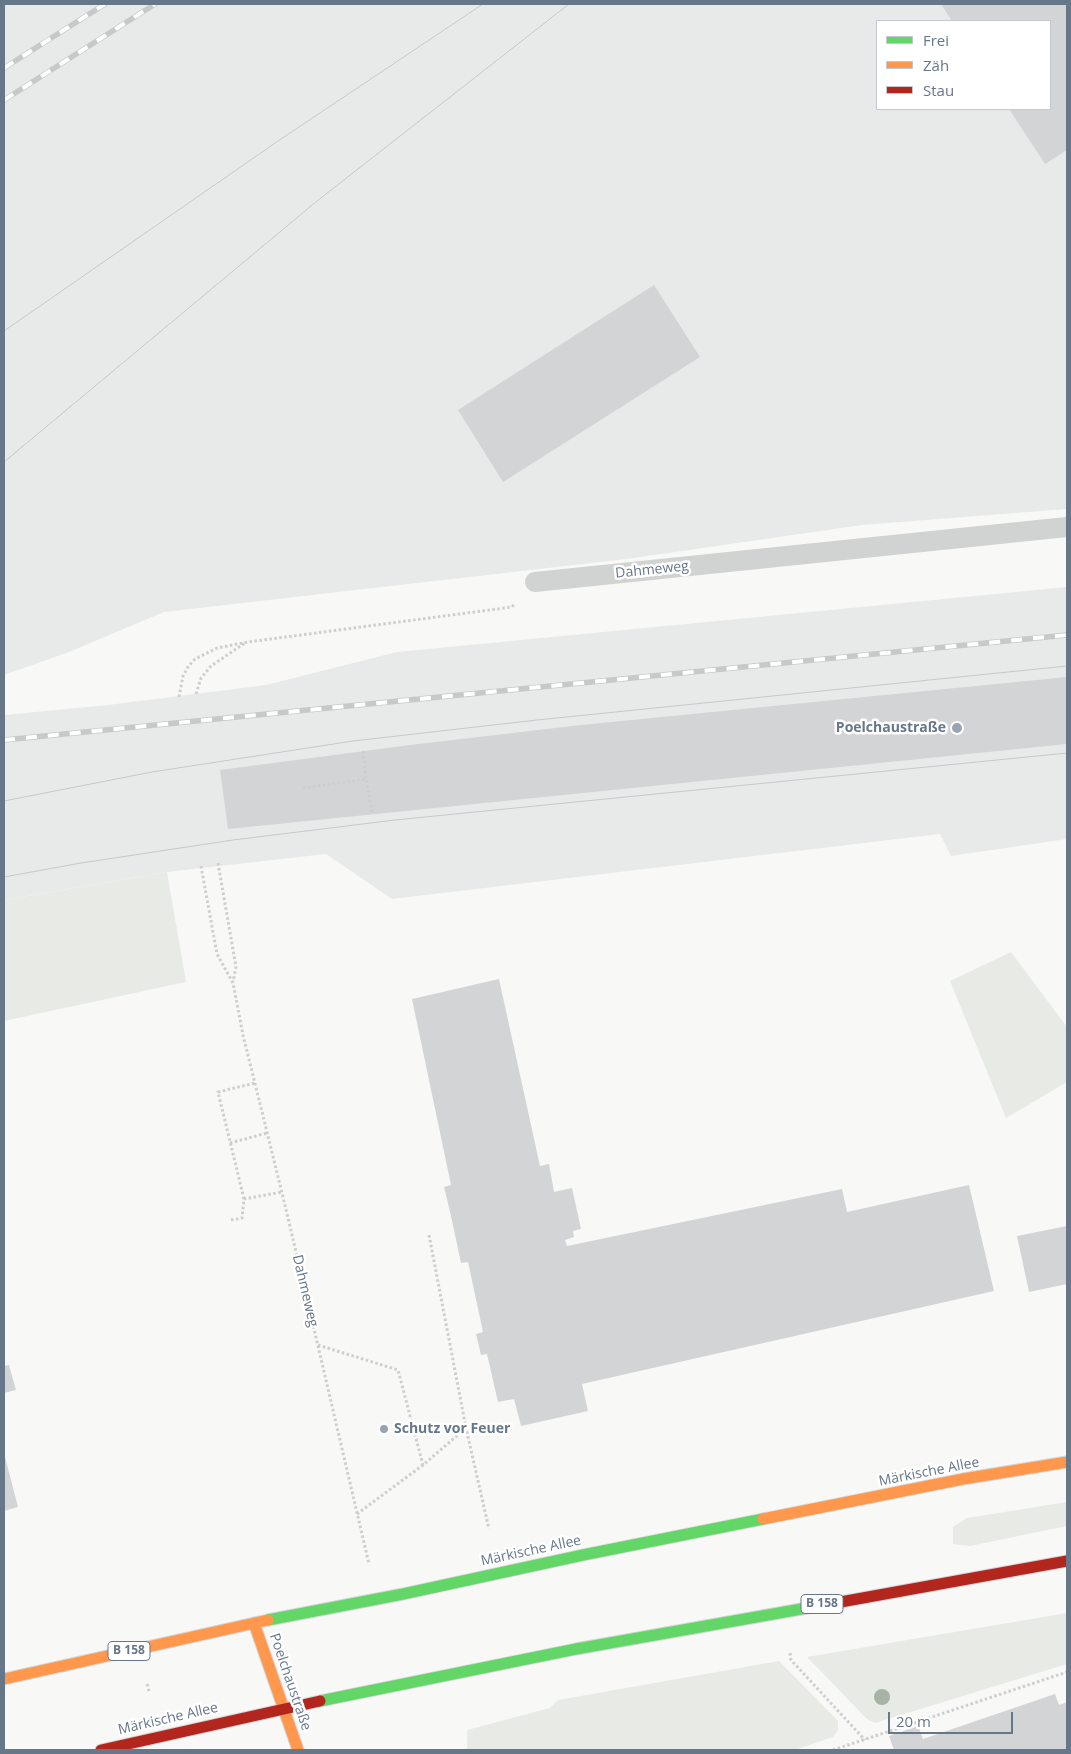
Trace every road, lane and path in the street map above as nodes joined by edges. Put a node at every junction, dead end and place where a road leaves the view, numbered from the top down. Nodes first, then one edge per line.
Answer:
1 (1067, 527) edge
2 (535, 582) joint
3 (248, 642) junction
4 (196, 694) dead end
5 (179, 696) dead end
6 (364, 751) dead end
7 (366, 778) junction
8 (303, 788) dead end
9 (372, 813) dead end
10 (218, 863) dead end
11 (201, 866) dead end
12 (233, 983) junction
13 (255, 1083) junction
14 (267, 1133) junction
15 (230, 1143) junction
16 (282, 1192) junction
17 (244, 1199) junction
18 (231, 1220) dead end
19 (429, 1235) dead end
20 (318, 1345) junction
21 (466, 1428) junction
22 (1067, 1462) edge
23 (423, 1465) junction
24 (357, 1514) junction
25 (489, 1529) dead end
26 (1067, 1561) edge
27 (376, 1599) junction
28 (254, 1623) junction
29 (790, 1653) dead end
30 (1067, 1672) edge
31 (4, 1679) edge
32 (283, 1708) junction
33 (865, 1740) junction
34 (101, 1750) edge
35 (298, 1750) edge
36 (833, 1750) edge

1 - 2 lane, Dahmeweg
2 - 3 path
3 - 4 path
3 - 5 path
6 - 7 path
7 - 8 path
7 - 9 path
10 - 12 path, Dahmeweg
11 - 12 path, Dahmeweg
12 - 13 path, Dahmeweg
13 - 14 path, Dahmeweg
13 - 15 path
14 - 15 path
14 - 16 path, Dahmeweg
15 - 17 path
16 - 17 path
16 - 20 path, Dahmeweg
17 - 18 path
19 - 21 path
20 - 23 path
20 - 24 path, Dahmeweg
21 - 23 path
21 - 25 path
22 - 27 main road, Märkische Allee / B 158
23 - 24 path
24 - 27 path, Dahmeweg
26 - 32 main road, Märkische Allee / B 158
27 - 28 main road, Märkische Allee / B 158
28 - 31 main road, Märkische Allee / B 158
28 - 32 main road, Poelchaustraße
29 - 33 path
30 - 33 path
32 - 34 main road, Märkische Allee / B 158
32 - 35 main road, Poelchaustraße
33 - 36 path

